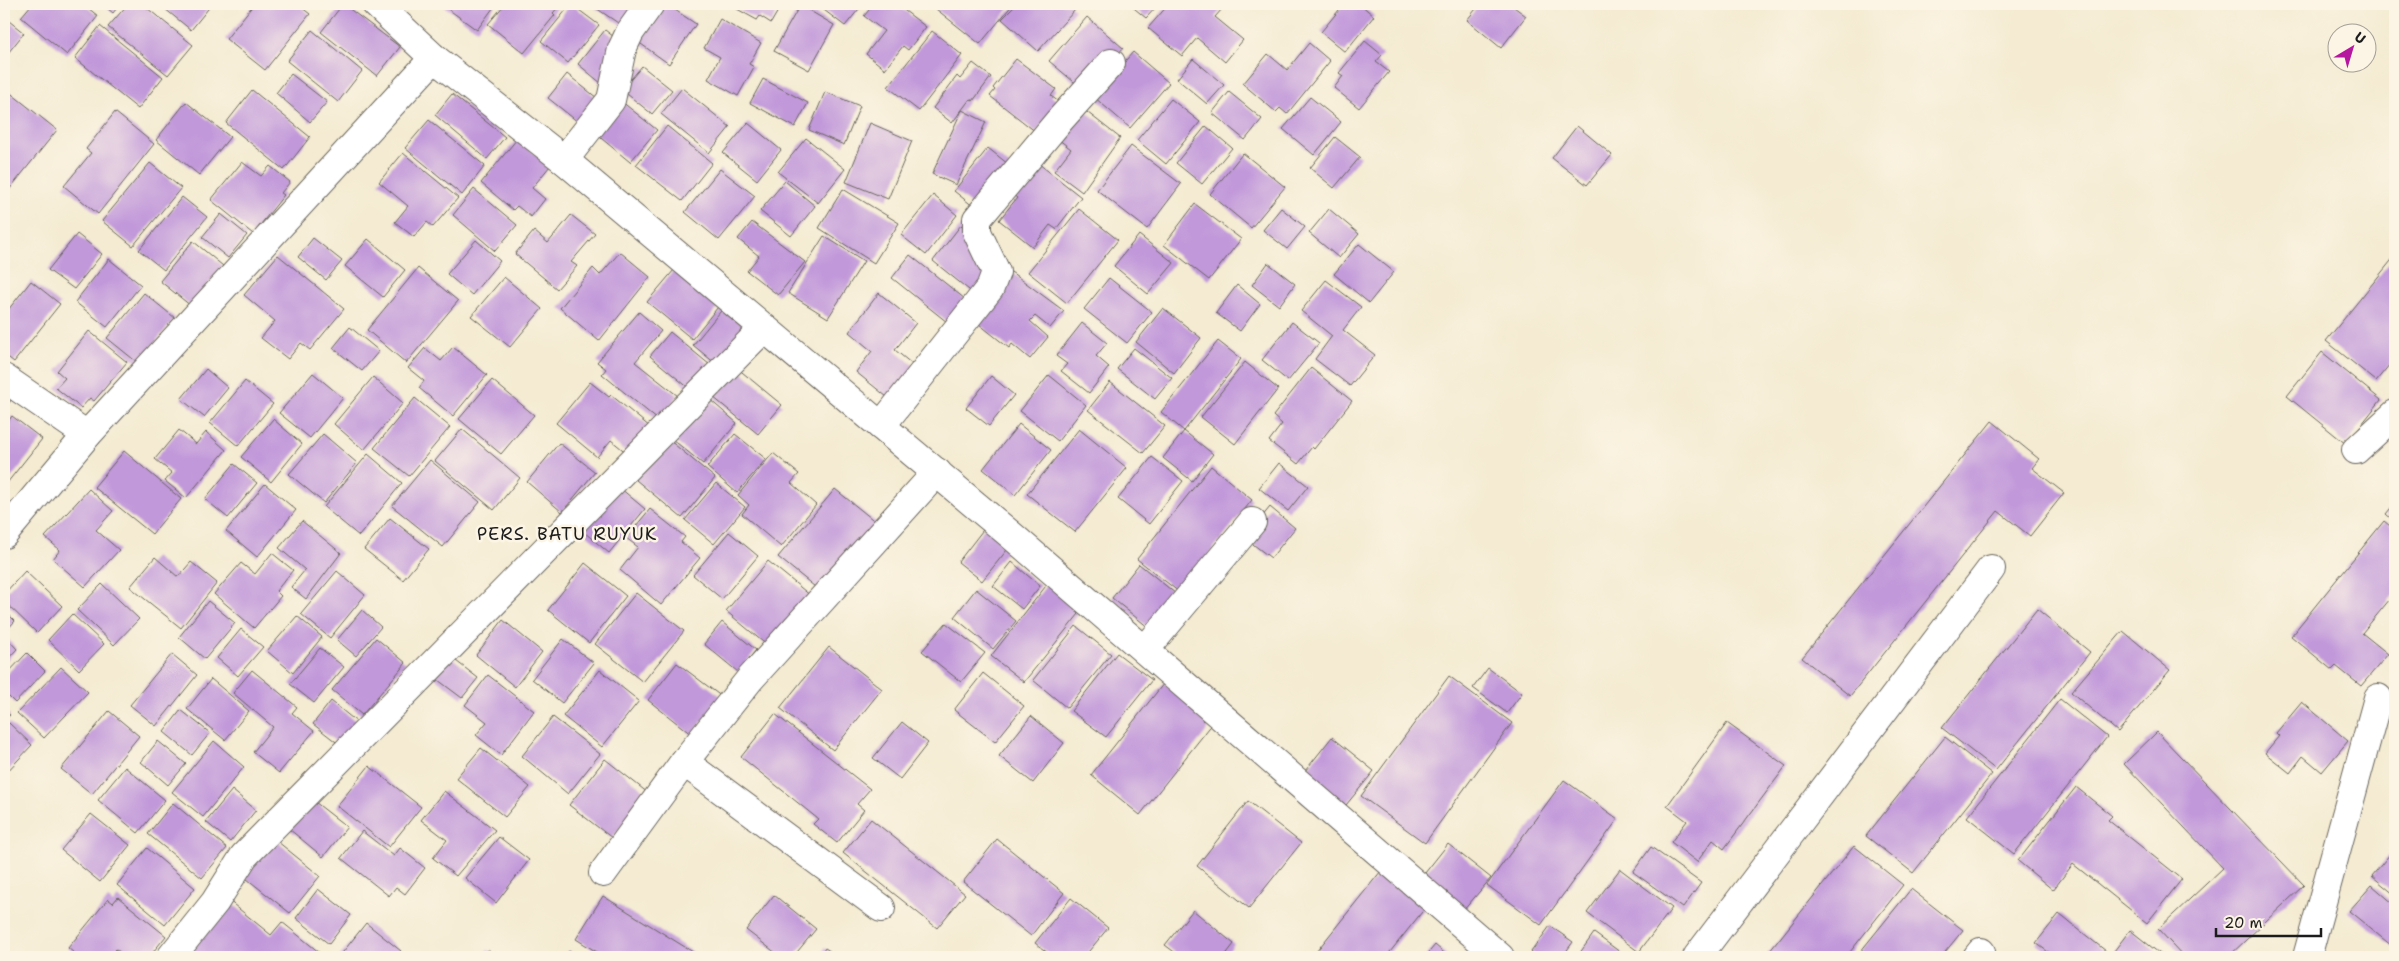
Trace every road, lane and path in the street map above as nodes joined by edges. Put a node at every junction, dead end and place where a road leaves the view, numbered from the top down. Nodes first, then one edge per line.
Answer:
1 (376, 4) edge
2 (650, 4) edge
3 (434, 58) junction
4 (1111, 63) dead end
5 (564, 160) junction
6 (763, 329) junction
7 (4, 378) edge
8 (2395, 414) edge
9 (881, 426) junction
10 (87, 435) junction
11 (2356, 450) dead end
12 (937, 472) junction
13 (1252, 522) dead end
14 (4, 534) edge
15 (1991, 569) dead end
16 (1145, 650) junction
17 (2378, 698) dead end
18 (684, 762) junction
19 (603, 873) dead end
20 (881, 908) dead end
21 (172, 957) edge
22 (1500, 957) edge
23 (1697, 957) edge
24 (2307, 957) edge

1 - 3 street
2 - 5 street
3 - 5 street
3 - 10 street
4 - 9 street
5 - 6 street
6 - 9 street
6 - 21 street
7 - 10 street
8 - 11 street
9 - 12 street
10 - 14 street
12 - 16 street
12 - 18 street
13 - 16 street
15 - 23 street
16 - 22 street
17 - 24 street
18 - 19 street
18 - 20 street

